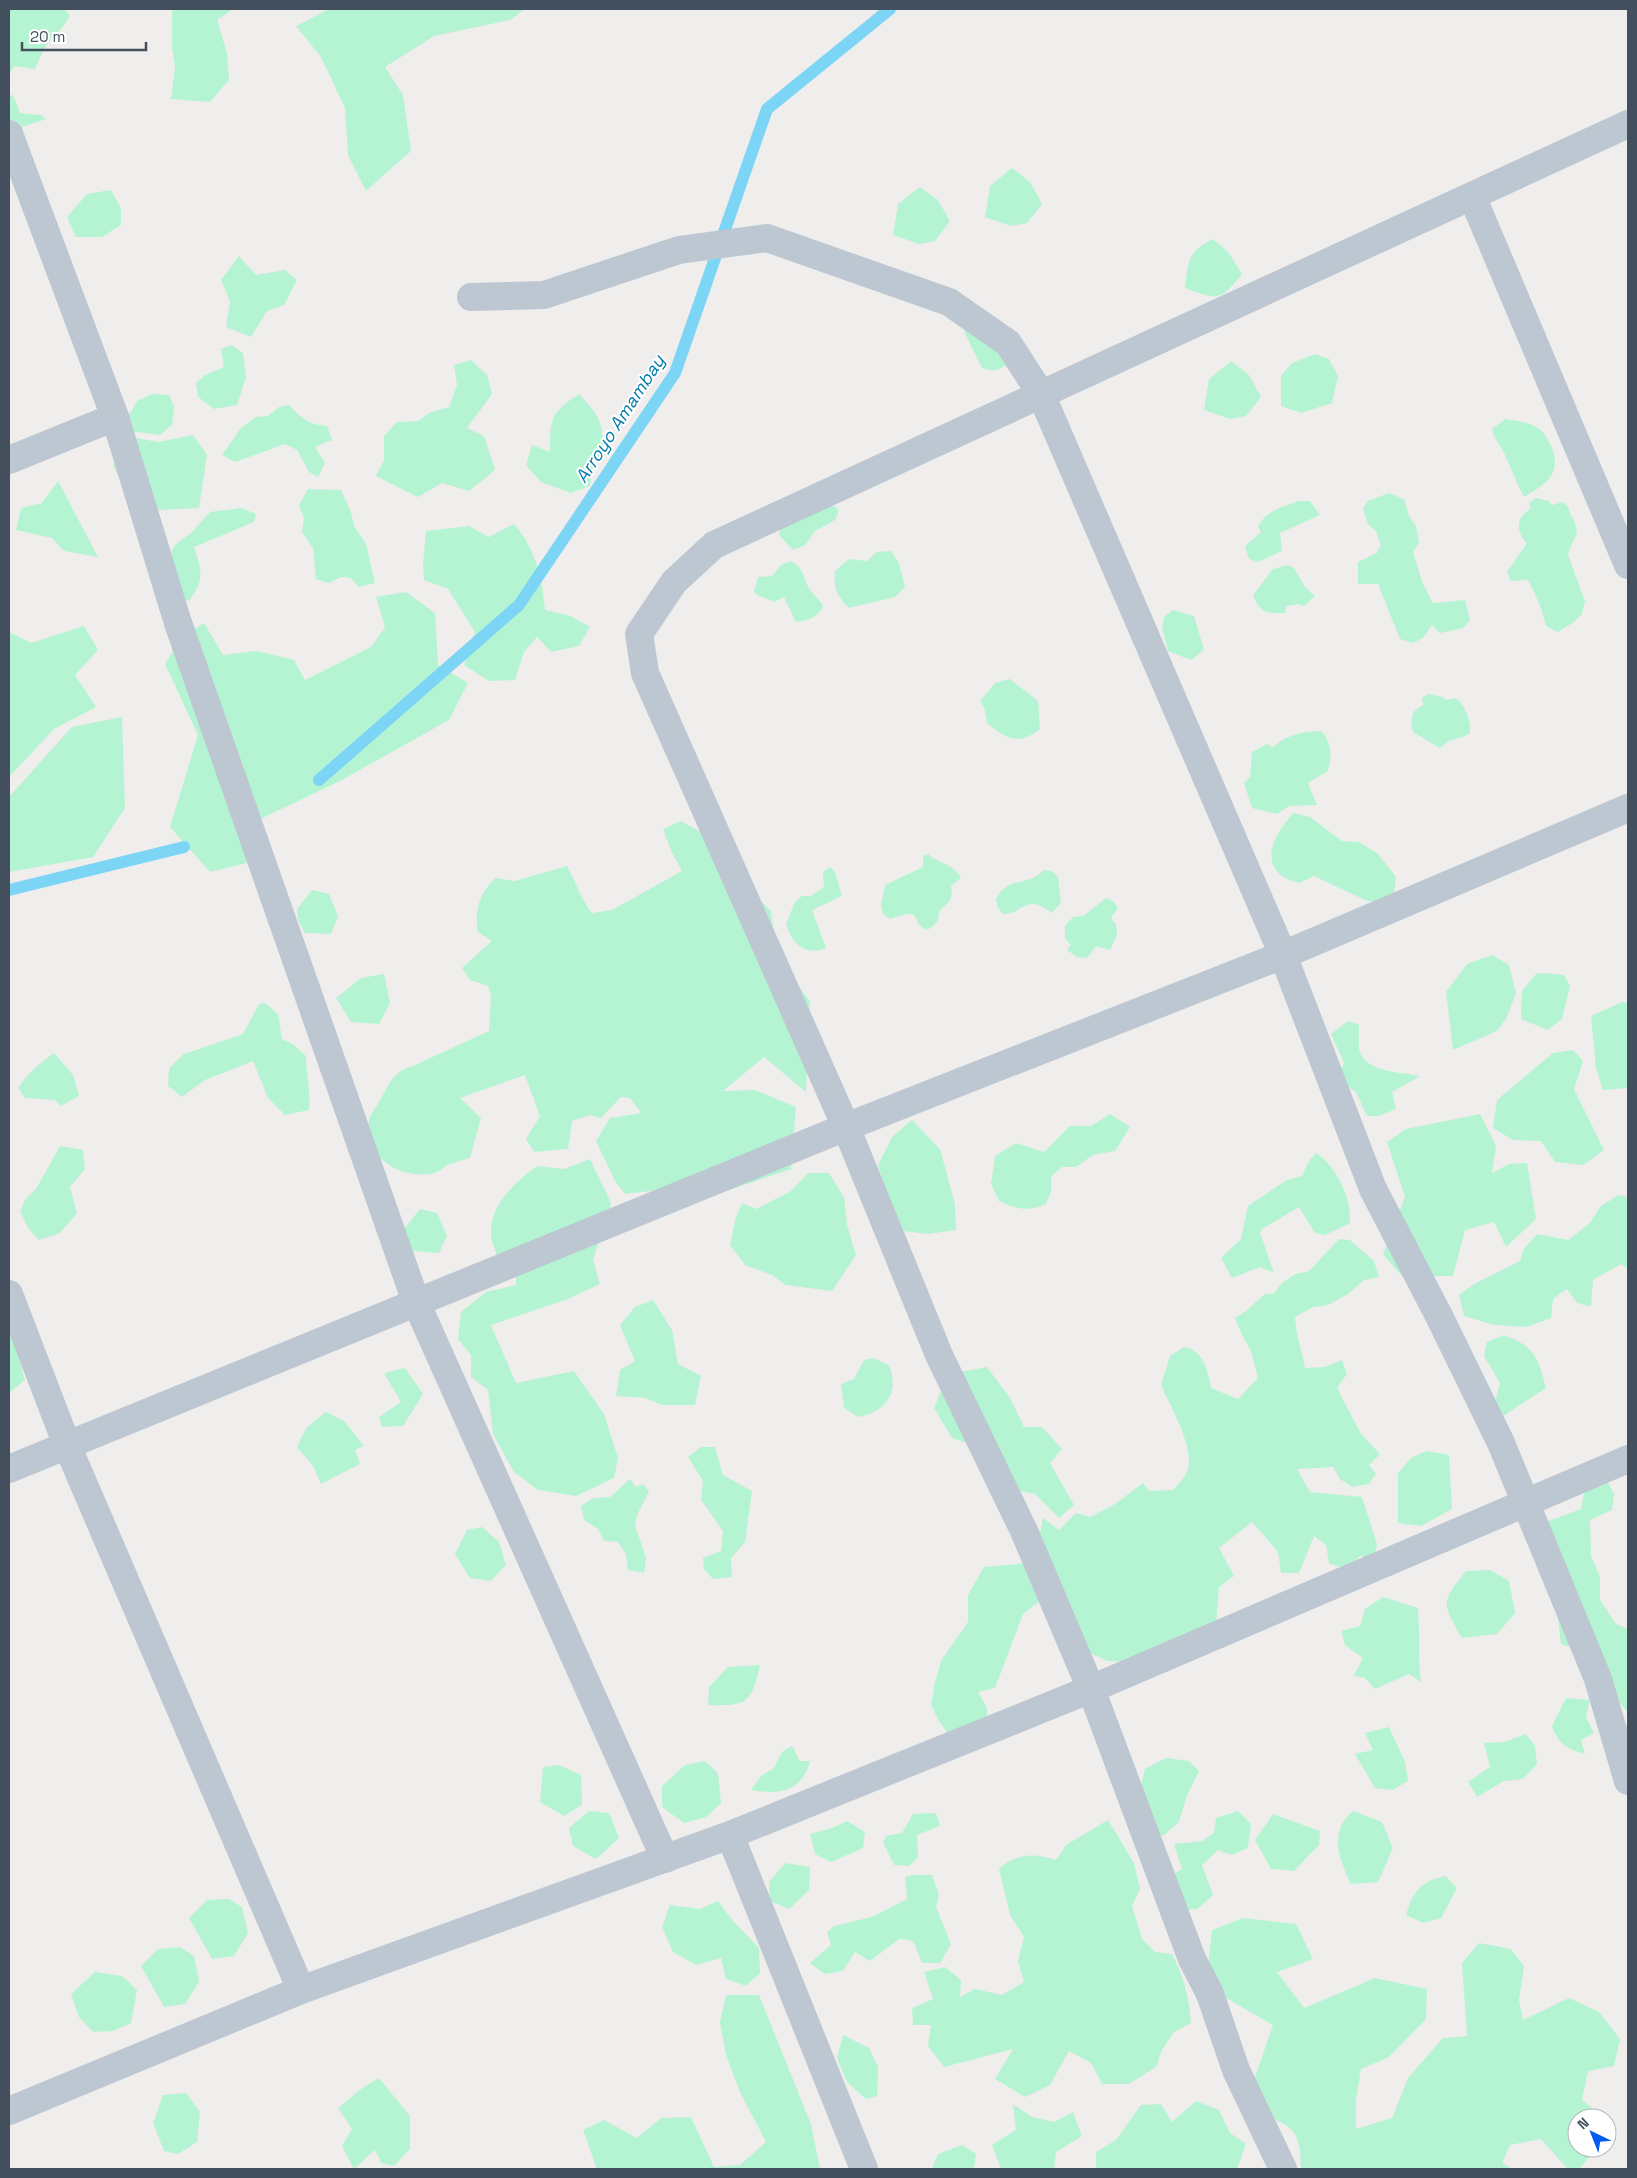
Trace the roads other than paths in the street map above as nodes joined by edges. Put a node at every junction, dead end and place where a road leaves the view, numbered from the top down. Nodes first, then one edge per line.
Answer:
1 (1628, 124) edge
2 (9, 134) edge
3 (1472, 196) junction
4 (471, 297) dead end
5 (1041, 394) junction
6 (114, 417) junction
7 (9, 460) edge
8 (1628, 565) edge
9 (1628, 808) edge
10 (1283, 955) junction
11 (846, 1127) junction
12 (9, 1294) edge
13 (416, 1302) junction
14 (68, 1445) junction
15 (1628, 1459) edge
16 (9, 1469) edge
17 (1524, 1503) junction
18 (1091, 1689) junction
19 (1628, 1781) edge
20 (730, 1835) junction
21 (666, 1859) junction
22 (302, 1990) junction
23 (9, 2110) edge
24 (864, 2169) edge
25 (1283, 2169) edge

1 - 3 street
2 - 6 street
3 - 5 street
3 - 8 street
4 - 5 street
5 - 10 street
5 - 11 street
6 - 7 street
6 - 13 street
9 - 10 street
10 - 11 street
10 - 17 street
11 - 13 street
11 - 18 street
12 - 14 street
13 - 14 street
13 - 21 street
14 - 16 street
14 - 22 street
15 - 17 street
17 - 18 street
17 - 19 street
18 - 20 street
18 - 25 street
20 - 21 street
20 - 24 street
21 - 22 street
22 - 23 street

